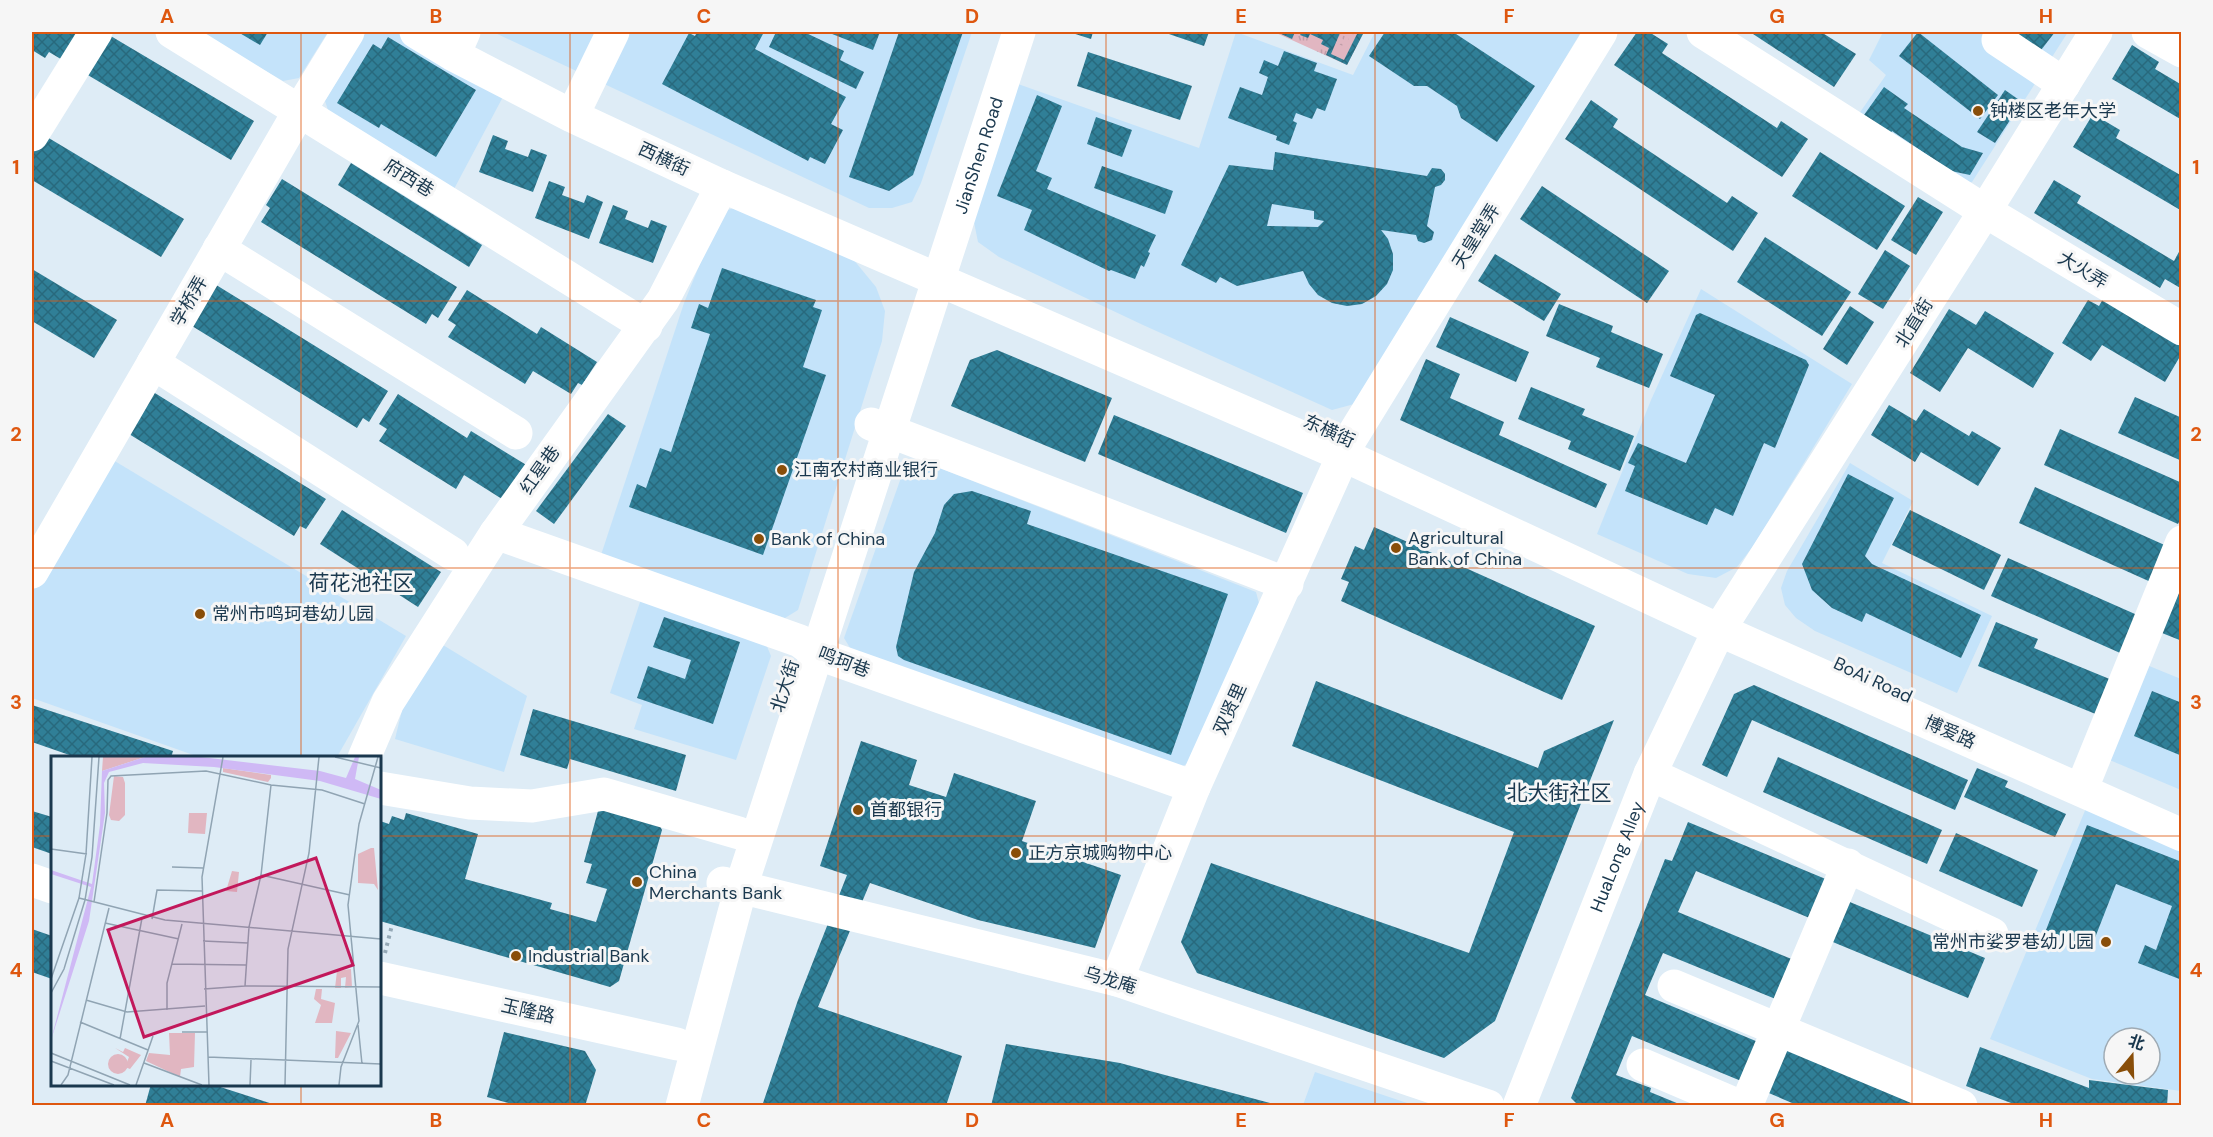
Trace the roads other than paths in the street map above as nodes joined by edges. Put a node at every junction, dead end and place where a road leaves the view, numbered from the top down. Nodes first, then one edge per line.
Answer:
1 (96, 32) edge
2 (172, 32) edge
3 (348, 32) edge
4 (416, 32) edge
5 (613, 32) edge
6 (997, 32) edge
7 (1019, 32) edge
8 (1601, 32) edge
9 (1703, 32) edge
10 (2096, 32) edge
11 (2148, 32) edge
12 (457, 34) edge
13 (1998, 40) dead end
14 (2181, 51) edge
15 (2064, 84) junction
16 (579, 102) junction
17 (300, 110) junction
18 (32, 135) edge
19 (722, 186) junction
20 (1985, 210) junction
21 (219, 249) junction
22 (933, 267) junction
23 (646, 326) junction
24 (2181, 329) edge
25 (153, 363) junction
26 (880, 428) junction
27 (516, 433) dead end
28 (1347, 447) junction
29 (496, 533) junction
30 (2181, 542) edge
31 (453, 554) dead end
32 (32, 572) edge
33 (1287, 584) junction
34 (1724, 622) junction
35 (808, 647) junction
36 (365, 756) edge
37 (1650, 774) junction
38 (2086, 778) junction
39 (1194, 787) junction
40 (381, 788) edge
41 (2181, 820) edge
42 (739, 833) junction
43 (2181, 835) edge
44 (1848, 866) junction
45 (32, 880) edge
46 (732, 885) junction
47 (51, 886) edge
48 (1992, 934) dead end
49 (381, 978) edge
50 (1117, 980) junction
51 (1674, 986) dead end
52 (1779, 1030) junction
53 (677, 1044) junction
54 (1643, 1065) dead end
55 (662, 1106) edge
56 (682, 1106) edge
57 (1488, 1106) edge
58 (1519, 1106) edge
59 (1739, 1106) edge
60 (1746, 1106) edge
61 (1961, 1106) edge

1 - 18 street
2 - 17 street, 府西巷
3 - 17 street, 学桥弄
4 - 19 street, 西横街
5 - 16 street
6 - 22 street, JianShen Road
7 - 22 street, JianShen Road
8 - 28 street, 天皇堂弄
9 - 20 street
10 - 15 street, 北直街
11 - 14 street
12 - 16 street, 西横街
13 - 15 street
15 - 20 street, 北直街
16 - 22 street, 西横街
17 - 21 street, 学桥弄
17 - 23 street, 府西巷
19 - 22 street, 西横街
19 - 23 street, 红星巷
20 - 24 street, 大火弄
20 - 34 street, 北直街
21 - 25 street, 学桥弄
21 - 27 street
22 - 26 street, 北大街
22 - 28 street, 东横街
23 - 29 street, 红星巷
25 - 31 street
25 - 32 street, 学桥弄
26 - 33 street
26 - 35 street, 北大街
28 - 33 street, 双贤里
28 - 34 street, 东横街
29 - 35 street, 鸣珂巷
29 - 36 street, 红星巷
30 - 38 street
33 - 39 street, 双贤里
34 - 37 street, HuaLong Alley
34 - 38 street, BoAi Road
34 - 43 street, 博爱路
35 - 39 street, 鸣珂巷
35 - 42 street, 北大街
35 - 46 street, 北大街
37 - 44 street
37 - 58 street, HuaLong Alley
38 - 41 street, BoAi Road
39 - 50 street, 双贤里
40 - 42 street
42 - 46 street, 北大街
44 - 48 street
44 - 52 street
45 - 47 street
46 - 50 street, 乌龙庵
46 - 53 street, 北大街
46 - 56 street, 北大街
49 - 53 street, 玉隆路
50 - 57 street, 乌龙庵
51 - 52 street
52 - 60 street
52 - 61 street
53 - 55 street, 北大街
54 - 59 street

